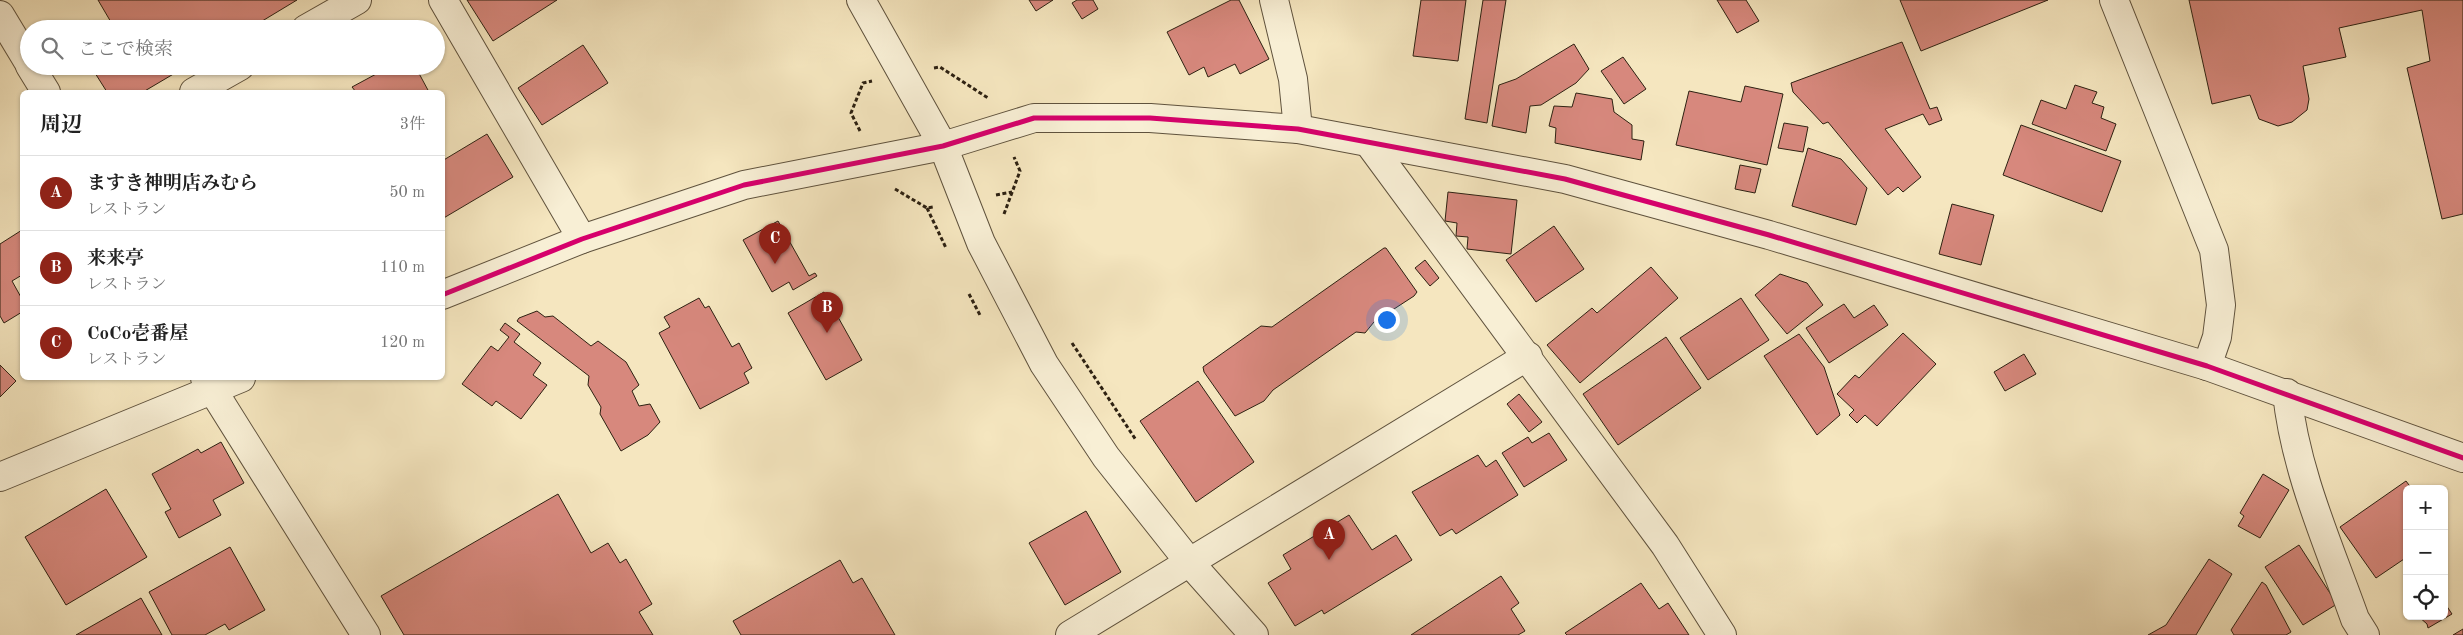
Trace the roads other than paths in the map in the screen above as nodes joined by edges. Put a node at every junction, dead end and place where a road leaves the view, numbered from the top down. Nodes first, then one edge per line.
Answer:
1 (357, 0) edge
2 (443, 0) edge
3 (861, 0) edge
4 (1274, 0) edge
5 (2114, 0) edge
6 (0, 15) edge
7 (322, 20) edge
8 (20, 48) edge
9 (36, 75) edge
10 (224, 75) edge
11 (45, 90) edge
12 (198, 90) edge
13 (1298, 129) junction
14 (1368, 142) junction
15 (943, 146) junction
16 (582, 238) junction
17 (445, 294) edge
18 (1528, 356) junction
19 (2206, 366) junction
20 (230, 380) edge
21 (208, 384) edge
22 (2287, 393) junction
23 (2463, 458) edge
24 (0, 477) edge
25 (1190, 562) junction
26 (366, 635) edge
27 (1070, 635) edge
28 (1254, 635) edge
29 (1722, 635) edge
30 (2365, 635) edge

1 - 7 street
2 - 16 street
3 - 15 street
4 - 13 street
5 - 19 street
6 - 8 street
9 - 11 street
10 - 12 street
13 - 14 street
13 - 15 street
14 - 18 street
14 - 19 street
15 - 16 street
15 - 25 street
16 - 17 street
18 - 25 street
18 - 29 street
19 - 22 street
20 - 21 street
21 - 24 street
21 - 26 street
22 - 23 street
22 - 30 street
25 - 27 street
25 - 28 street

